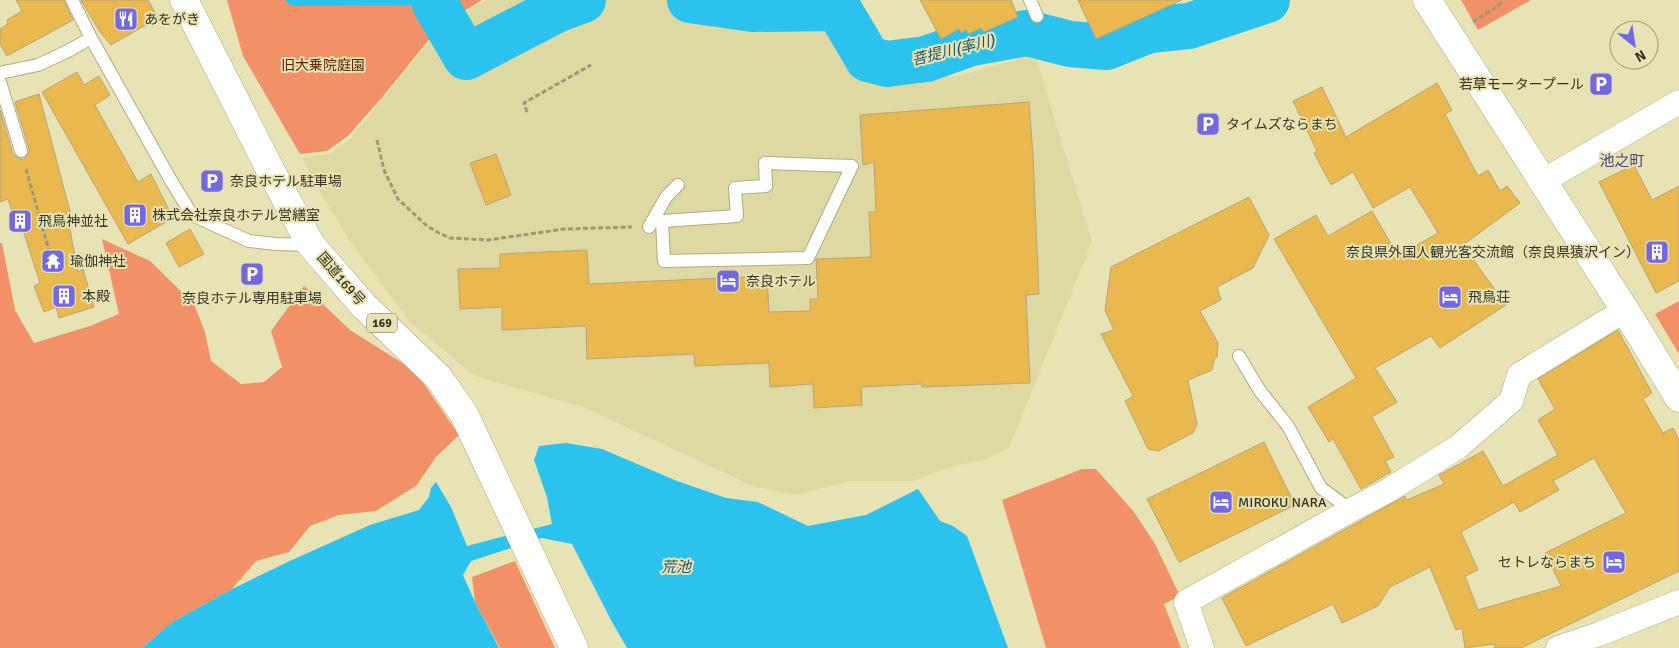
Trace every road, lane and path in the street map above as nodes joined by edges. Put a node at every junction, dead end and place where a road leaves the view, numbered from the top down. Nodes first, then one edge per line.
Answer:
1 (72, 0) edge
2 (184, 0) edge
3 (1030, 0) edge
4 (1427, 0) edge
5 (1504, 0) edge
6 (1037, 16) dead end
7 (1473, 22) dead end
8 (91, 38) junction
9 (591, 64) dead end
10 (0, 73) edge
11 (0, 82) edge
12 (1679, 102) edge
13 (527, 112) dead end
14 (377, 140) dead end
15 (21, 151) joint
16 (1543, 181) junction
17 (678, 185) dead end
18 (737, 216) joint
19 (649, 227) joint
20 (311, 245) junction
21 (52, 261) dead end
22 (1625, 310) junction
23 (1239, 356) dead end
24 (1679, 398) edge
25 (1351, 510) junction
26 (1679, 602) edge
27 (574, 648) edge
28 (1202, 648) edge
29 (1558, 648) edge

1 - 8 lane
2 - 20 main road, 国道169号 / 169
3 - 6 lane
4 - 16 main road
5 - 7 path
8 - 10 lane
8 - 20 lane
9 - 13 path
11 - 15 lane
12 - 16 street
14 - 19 path
15 - 21 path
16 - 22 main road
17 - 19 lane
18 - 18 lane
20 - 27 main road, 国道169号 / 169
22 - 24 main road
22 - 25 street
23 - 25 lane
25 - 28 street
26 - 29 street

